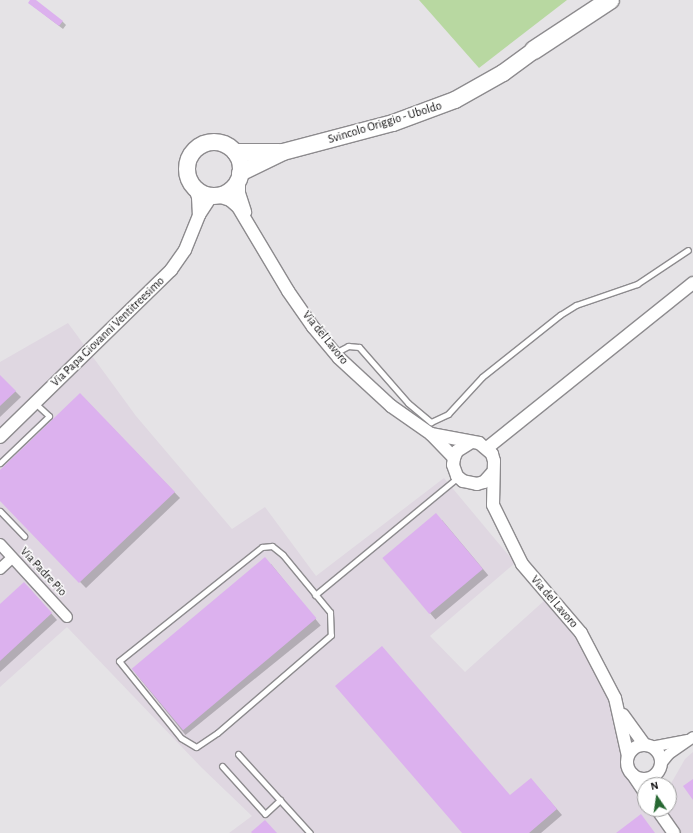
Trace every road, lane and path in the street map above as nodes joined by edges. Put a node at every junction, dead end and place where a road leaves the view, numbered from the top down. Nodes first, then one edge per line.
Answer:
1 (590, 0) edge
2 (599, 0) edge
3 (610, 0) edge
4 (534, 50) junction
5 (235, 152) junction
6 (283, 152) junction
7 (239, 176) junction
8 (193, 185) junction
9 (213, 195) junction
10 (199, 215) junction
11 (247, 219) junction
12 (688, 250) dead end
13 (693, 283) edge
14 (335, 353) junction
15 (36, 404) junction
16 (430, 429) junction
17 (0, 437) edge
18 (470, 443) junction
19 (487, 448) junction
20 (454, 458) junction
21 (0, 464) edge
22 (492, 472) junction
23 (458, 477) junction
24 (477, 484) junction
25 (491, 498) junction
26 (0, 511) edge
27 (24, 536) dead end
28 (0, 544) edge
29 (12, 558) junction
30 (0, 569) edge
31 (316, 595) junction
32 (68, 617) dead end
33 (618, 706) junction
34 (692, 738) edge
35 (648, 746) junction
36 (238, 754) dead end
37 (628, 756) junction
38 (222, 766) dead end
39 (633, 775) junction
40 (655, 775) edge
41 (637, 781) edge
42 (280, 800) junction
43 (663, 817) edge
44 (310, 833) edge
45 (674, 833) edge

1 - 4 highway
2 - 4 main road, Svincolo Origgio - Uboldo
3 - 4 highway
4 - 6 main road, Svincolo Origgio - Uboldo
5 - 6 main road, Svincolo Origgio - Uboldo
5 - 7 main road
5 - 8 main road
6 - 7 main road, Svincolo Origgio - Uboldo
7 - 9 main road
7 - 11 street, Via del Lavoro
8 - 9 main road
8 - 10 street, Via Papa Giovanni Ventitreesimo
9 - 10 street, Via Papa Giovanni Ventitreesimo
9 - 11 street, Via del Lavoro
10 - 15 street, Via Papa Giovanni Ventitreesimo
11 - 14 street, Via del Lavoro
12 - 16 lane
13 - 19 street
14 - 16 street, Via del Lavoro
14 - 16 lane
15 - 17 street, Via Papa Giovanni Ventitreesimo
15 - 21 lane
16 - 18 street, Via del Lavoro
16 - 20 street, Via del Lavoro
18 - 19 street, Via del Lavoro
18 - 20 street
19 - 22 street, Via del Lavoro
20 - 23 street
22 - 24 street
22 - 25 street, Via del Lavoro
23 - 24 street, Via del Lavoro
23 - 31 lane
24 - 25 street, Via del Lavoro
25 - 33 street, Via del Lavoro
26 - 27 lane
28 - 29 street, Via Padre Pio
29 - 30 street
29 - 32 street, Via Padre Pio
31 - 31 lane
33 - 35 street, Via del Lavoro
33 - 37 street, Via del Lavoro
34 - 35 street
34 - 40 street
35 - 37 street
35 - 40 street, Via del Lavoro
36 - 42 lane
37 - 39 street, Via del Lavoro
38 - 42 lane
39 - 40 street
39 - 41 street, Via del Lavoro
42 - 44 lane
43 - 45 street

